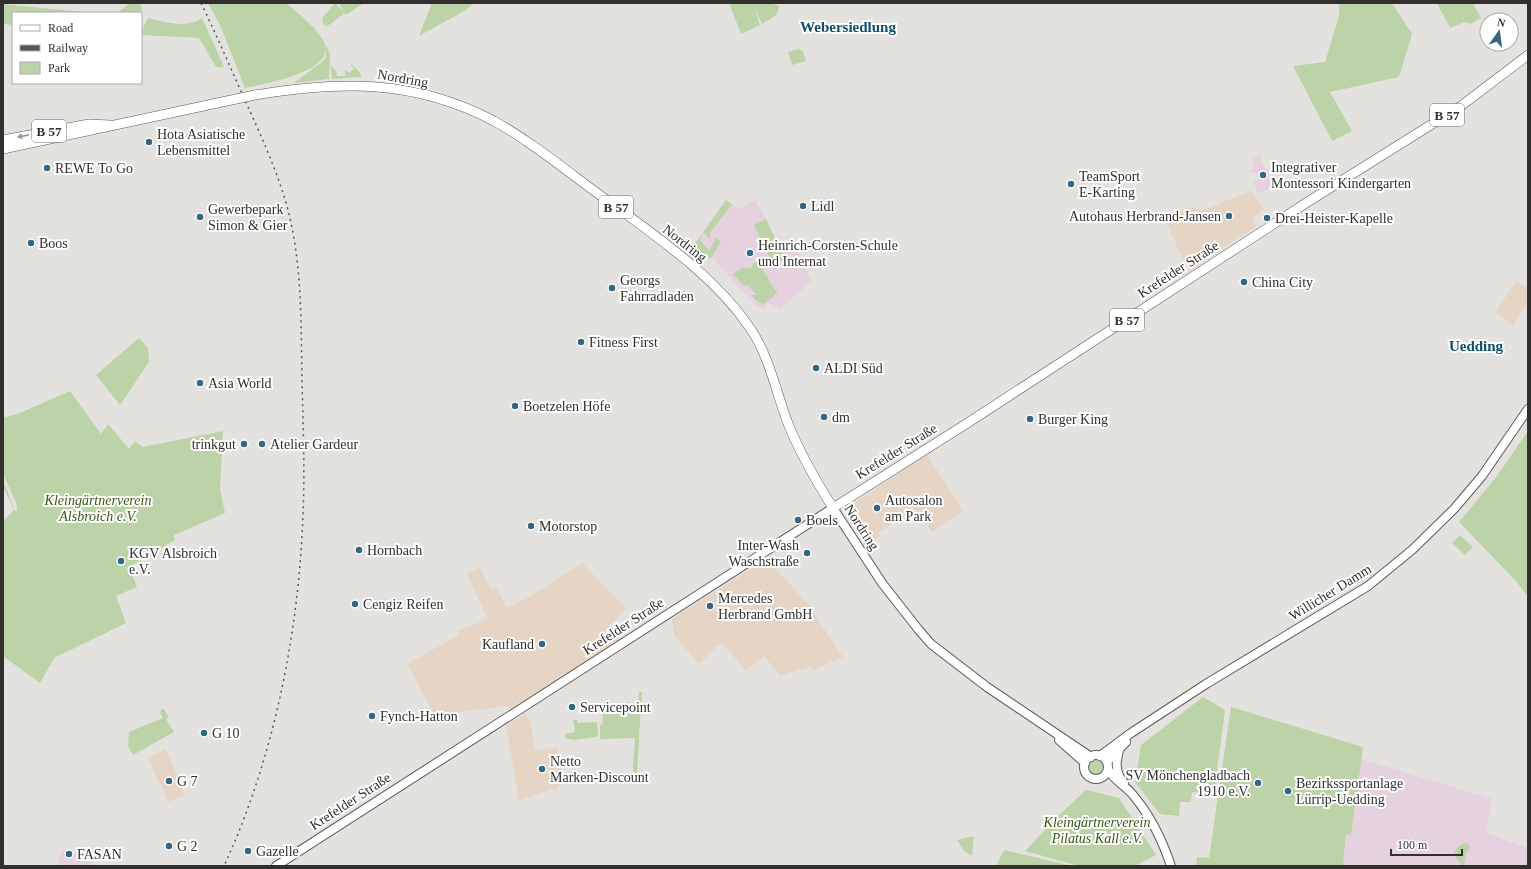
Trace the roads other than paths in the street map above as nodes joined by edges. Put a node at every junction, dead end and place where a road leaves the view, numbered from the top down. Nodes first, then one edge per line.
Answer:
1 (1528, 55) edge
2 (111, 125) junction
3 (3, 140) edge
4 (3, 149) edge
5 (1528, 409) edge
6 (833, 508) junction
7 (1146, 724) junction
8 (1120, 747) junction
9 (1088, 760) junction
10 (1105, 762) junction
11 (1103, 776) junction
12 (1132, 793) junction
13 (1151, 823) junction
14 (276, 866) edge
15 (1171, 866) edge

1 - 6 main road, Krefelder Straße / B 57
2 -> 3 main road, Nordring / B 57
2 - 4 main road, Nordring / B 57
2 - 6 main road, Nordring / B 57, bridge
5 - 7 main road, Willicher Damm
6 - 9 main road, Nordring
6 - 14 main road, Krefelder Straße
7 - 8 main road, Willicher Damm
7 - 10 main road, Willicher Damm
8 - 10 main road, Willicher Damm
8 - 12 main road
9 - 10 main road
9 - 11 main road
10 - 11 main road
10 - 12 main road
11 - 13 main road
12 - 13 main road
13 - 15 main road

